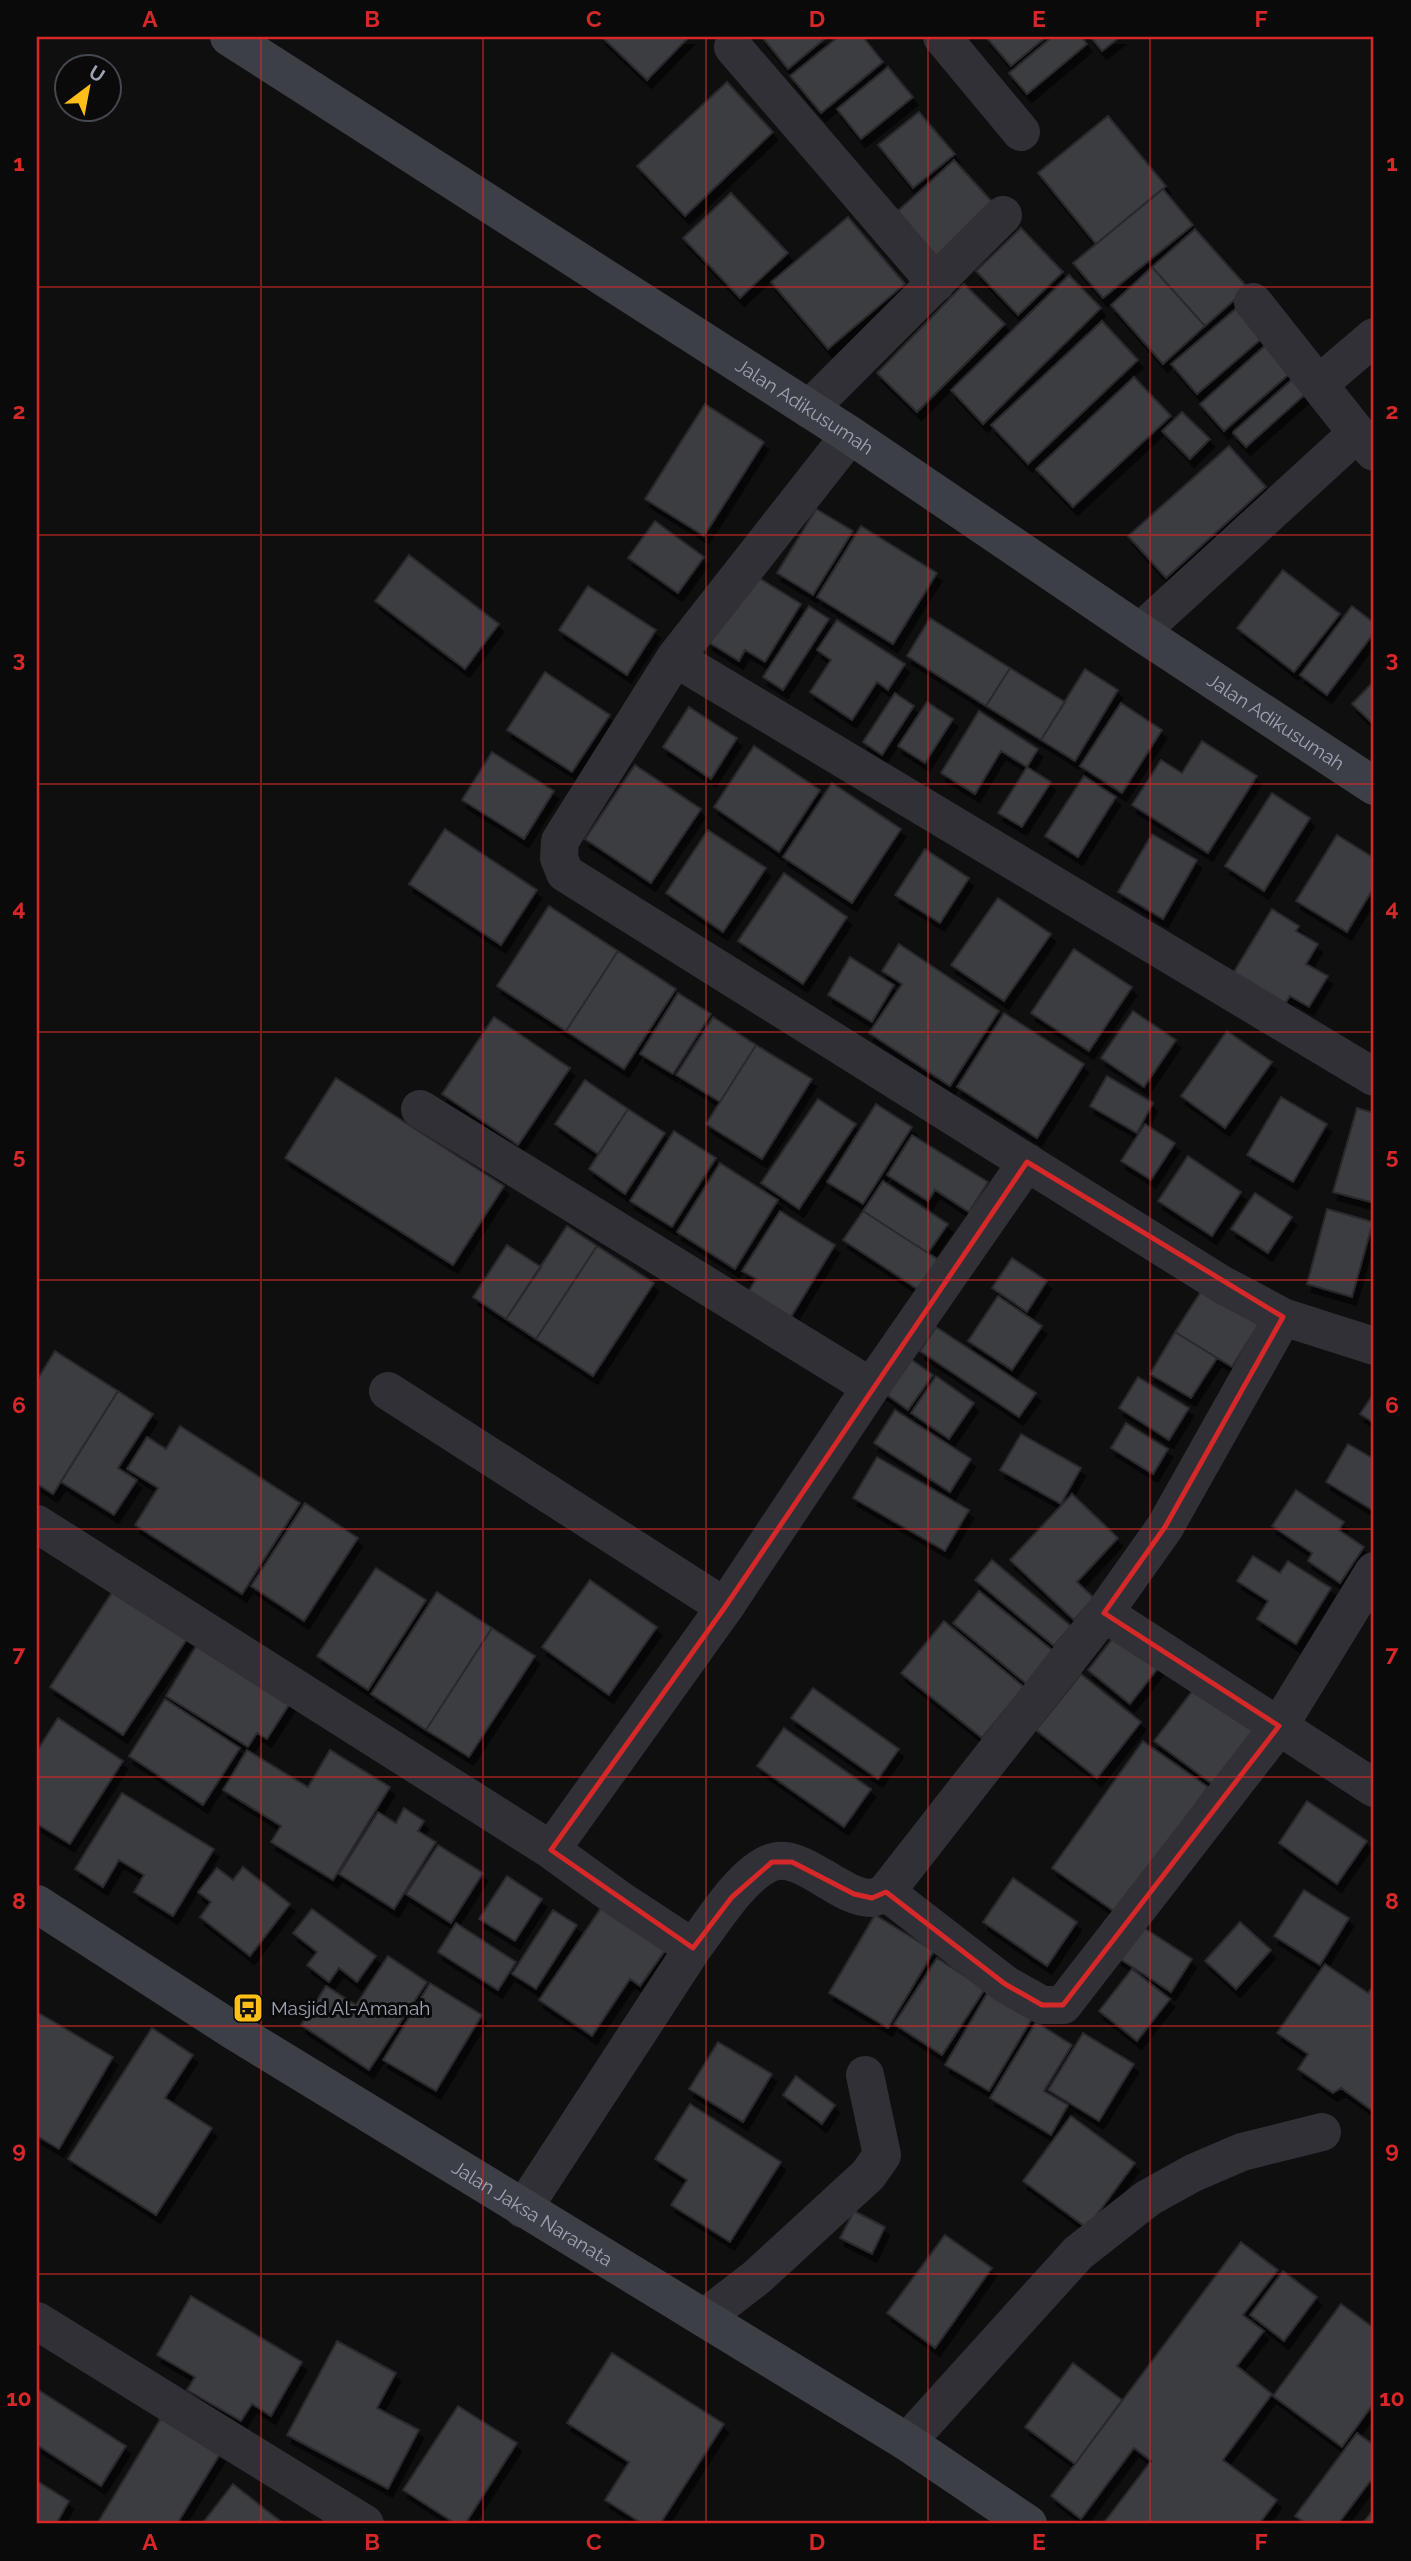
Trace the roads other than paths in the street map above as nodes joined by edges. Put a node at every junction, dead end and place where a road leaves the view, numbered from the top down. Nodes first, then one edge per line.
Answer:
1 (229, 37) edge
2 (942, 37) edge
3 (733, 47) dead end
4 (1021, 132) dead end
5 (1003, 215) dead end
6 (936, 283) junction
7 (1253, 302) dead end
8 (1374, 337) edge
9 (1319, 384) junction
10 (809, 409) junction
11 (850, 435) junction
12 (1366, 442) edge
13 (1140, 632) junction
14 (675, 658) junction
15 (1374, 786) edge
16 (1374, 1077) edge
17 (420, 1109) dead end
18 (1027, 1161) junction
19 (1283, 1317) junction
20 (1374, 1346) edge
21 (871, 1387) junction
22 (388, 1391) dead end
23 (37, 1524) edge
24 (1374, 1571) edge
25 (725, 1607) junction
26 (1104, 1613) junction
27 (1279, 1726) junction
28 (1371, 1779) edge
29 (551, 1850) junction
30 (886, 1892) junction
31 (37, 1904) edge
32 (694, 1948) junction
33 (865, 2075) dead end
34 (1322, 2132) dead end
35 (523, 2208) junction
36 (704, 2318) junction
37 (37, 2321) edge
38 (907, 2442) junction
39 (365, 2524) edge
40 (1028, 2524) edge

1 - 10 main road, Jalan Adikusumah
2 - 4 street
3 - 6 street
5 - 6 street
6 - 10 street
7 - 9 street
8 - 9 street
9 - 12 street
10 - 11 main road, Jalan Adikusumah
11 - 13 main road, Jalan Adikusumah
11 - 14 street
12 - 13 street
13 - 15 main road, Jalan Adikusumah
14 - 16 street
14 - 18 street
17 - 21 street
18 - 19 street
18 - 21 street
19 - 20 street
19 - 26 street
21 - 25 street
22 - 25 street
23 - 29 street
24 - 27 street
25 - 29 street
26 - 27 street
26 - 30 street
27 - 28 street
27 - 30 street
29 - 32 street
30 - 32 street
31 - 35 main road, Jalan Jaksa Naranata
32 - 35 street
33 - 36 street
34 - 38 street
35 - 36 main road, Jalan Jaksa Naranata
36 - 38 main road, Jalan Jaksa Naranata
37 - 39 street
38 - 40 main road, Jalan Jaksa Naranata

